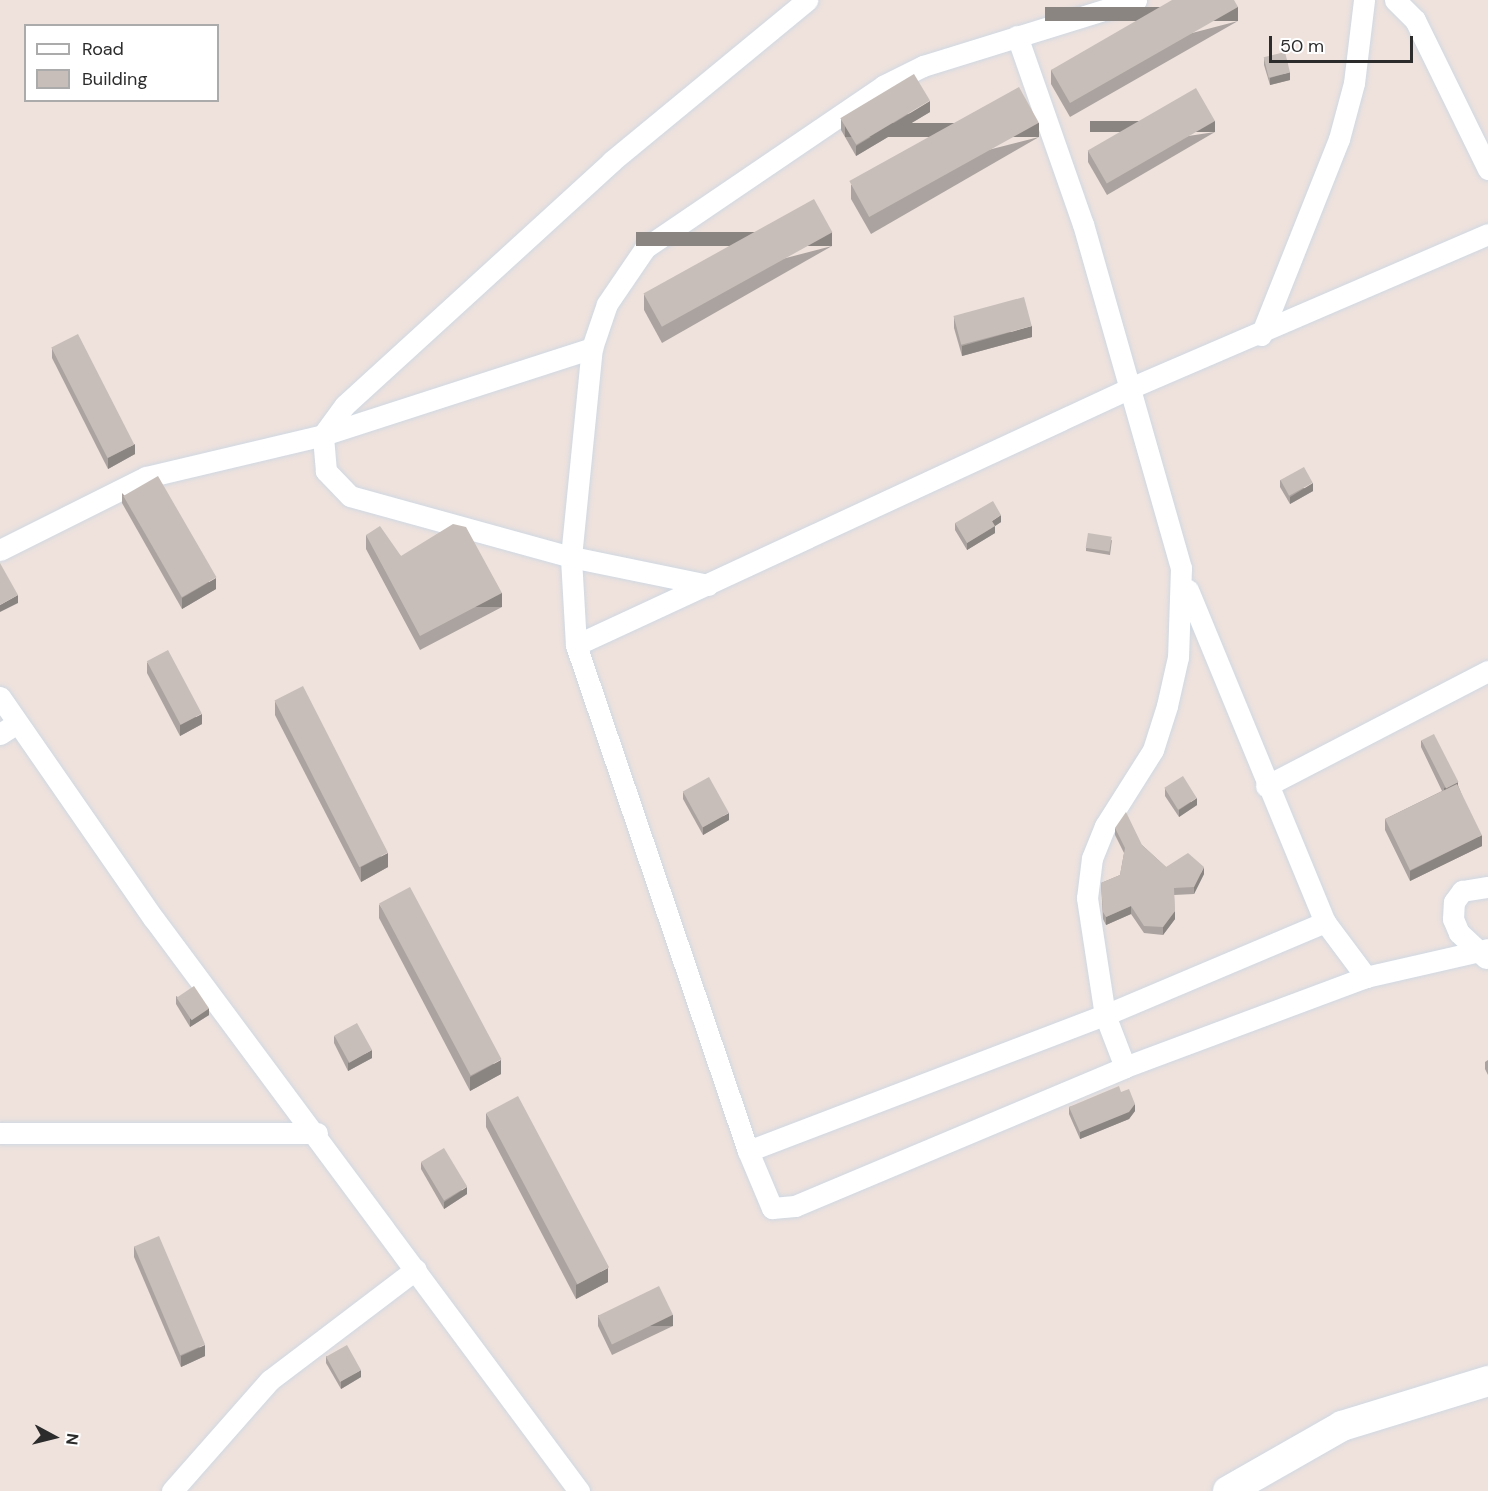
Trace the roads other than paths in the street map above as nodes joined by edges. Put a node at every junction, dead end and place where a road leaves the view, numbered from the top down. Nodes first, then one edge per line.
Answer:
1 (807, 0) edge
2 (1136, 0) edge
3 (1364, 0) edge
4 (1395, 0) edge
5 (1017, 36) junction
6 (1488, 169) edge
7 (1488, 234) edge
8 (1261, 334) junction
9 (592, 348) junction
10 (1128, 389) junction
11 (323, 435) junction
12 (0, 550) edge
13 (571, 557) junction
14 (1181, 568) junction
15 (708, 585) junction
16 (576, 645) junction
17 (1488, 653) edge
18 (1488, 671) edge
19 (1461, 685) junction
20 (0, 697) edge
21 (8, 728) edge
22 (1266, 786) junction
23 (1488, 887) edge
24 (1325, 922) junction
25 (1486, 953) edge
26 (1366, 977) junction
27 (1106, 1015) junction
28 (1125, 1067) junction
29 (0, 1133) edge
30 (317, 1133) junction
31 (748, 1151) junction
32 (416, 1269) junction
33 (1488, 1381) edge
34 (172, 1491) edge
35 (579, 1491) edge
36 (1227, 1491) edge

1 - 11 street
2 - 5 street
3 - 8 street
4 - 6 street
5 - 9 street
5 - 10 street
7 - 8 street
8 - 10 street
9 - 11 street
9 - 13 street
10 - 14 street
10 - 15 street
11 - 12 street
11 - 13 street
13 - 15 street
13 - 16 street
14 - 22 street
14 - 27 street
15 - 16 street
16 - 31 street
17 - 19 street
18 - 19 street
19 - 22 street
20 - 21 street
21 - 30 street
22 - 24 street
23 - 25 street
24 - 26 street
24 - 27 street
25 - 26 street
26 - 28 street
27 - 28 street
27 - 31 street
28 - 31 street
29 - 30 street
30 - 32 street
32 - 34 street
32 - 35 street
33 - 36 main road

